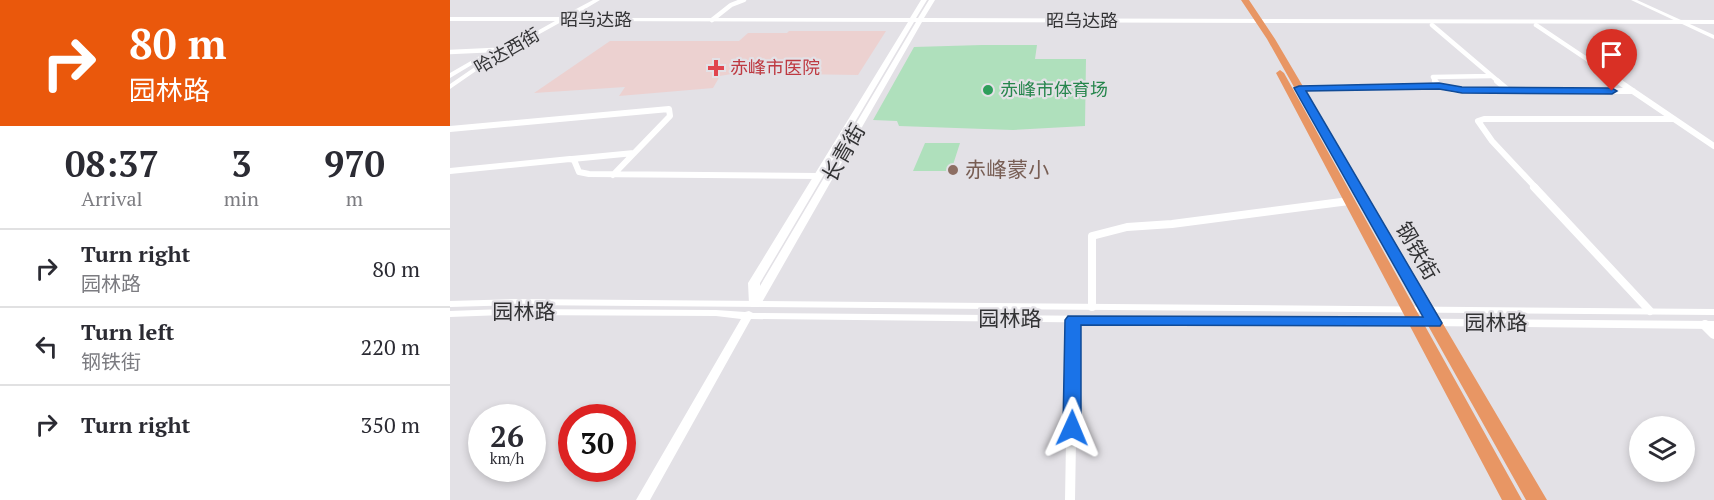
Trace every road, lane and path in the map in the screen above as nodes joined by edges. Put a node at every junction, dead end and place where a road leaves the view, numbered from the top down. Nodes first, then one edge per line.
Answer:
1 (586, 0) edge
2 (597, 0) edge
3 (744, 0) edge
4 (924, 0) edge
5 (932, 0) edge
6 (1245, 0) edge
7 (1633, 0) edge
8 (712, 20) junction
9 (450, 21) edge
10 (553, 21) junction
11 (916, 21) junction
12 (1679, 21) junction
13 (1258, 23) junction
14 (1714, 23) edge
15 (1432, 25) junction
16 (1536, 25) junction
17 (1687, 25) junction
18 (1714, 37) edge
19 (493, 50) junction
20 (450, 52) edge
21 (450, 76) edge
22 (1492, 76) junction
23 (1439, 86) junction
24 (450, 87) edge
25 (1299, 88) junction
26 (1508, 90) junction
27 (1633, 91) junction
28 (1674, 119) junction
29 (450, 129) edge
30 (1714, 146) edge
31 (634, 153) junction
32 (570, 159) junction
33 (450, 171) edge
34 (613, 175) junction
35 (818, 176) junction
36 (1349, 201) junction
37 (450, 304) edge
38 (755, 304) junction
39 (1092, 307) junction
40 (1407, 309) junction
41 (1427, 309) junction
42 (1650, 311) junction
43 (1714, 312) edge
44 (450, 314) edge
45 (748, 316) junction
46 (1073, 320) junction
47 (1414, 322) junction
48 (1434, 323) junction
49 (1709, 325) edge
50 (1714, 334) edge
51 (644, 500) edge
52 (1070, 500) edge
53 (1512, 500) edge
54 (1537, 500) edge

1 - 10 main road, 哈达西街
2 - 10 main road, 哈达西街
3 - 8 street
4 - 11 main road, 长青街
5 - 11 main road, 长青街
6 - 13 highway, 钢铁街
7 - 12 street
8 - 10 main road, 昭乌达路
8 - 11 main road, 昭乌达路
9 - 10 main road, 昭乌达路
10 - 11 main road, 昭乌达路
10 - 19 main road, 哈达西街
10 - 24 main road, 哈达西街
11 - 13 main road, 昭乌达路
11 - 35 main road, 长青街
11 - 38 main road, 长青街
12 - 13 main road, 昭乌达路
12 - 14 main road, 昭乌达路
12 - 17 street
13 - 15 main road, 昭乌达路
13 - 25 highway, 钢铁街
13 - 36 highway, 钢铁街
14 - 17 main road, 昭乌达路
15 - 16 main road, 昭乌达路
15 - 22 street
16 - 17 main road, 昭乌达路
16 - 27 street
17 - 18 street
19 - 20 street
19 - 21 main road, 哈达西街
22 - 23 street
22 - 26 street
23 - 25 street
23 - 26 street
25 - 41 highway, 钢铁街
26 - 27 street
27 - 28 street
28 - 30 street
28 - 42 street
29 - 31 street
31 - 32 street
31 - 34 street
32 - 33 street
32 - 34 street
34 - 35 street
35 - 38 main road, 长青街
36 - 39 street
36 - 40 highway, 钢铁街
37 - 38 street, 园林路
38 - 39 street, 园林路
38 - 45 street, 长青街
39 - 40 street, 园林路
40 - 41 street, 园林路
40 - 47 highway, 钢铁街
41 - 42 street, 园林路
41 - 48 highway, 钢铁街
42 - 43 street, 园林路
44 - 45 street, 园林路
45 - 46 street, 园林路
45 - 51 street, 长青街
46 - 47 street, 园林路
46 - 52 street
47 - 48 street, 园林路
47 - 53 highway, 钢铁街
48 - 49 street, 园林路
48 - 54 highway, 钢铁街
49 - 50 street

